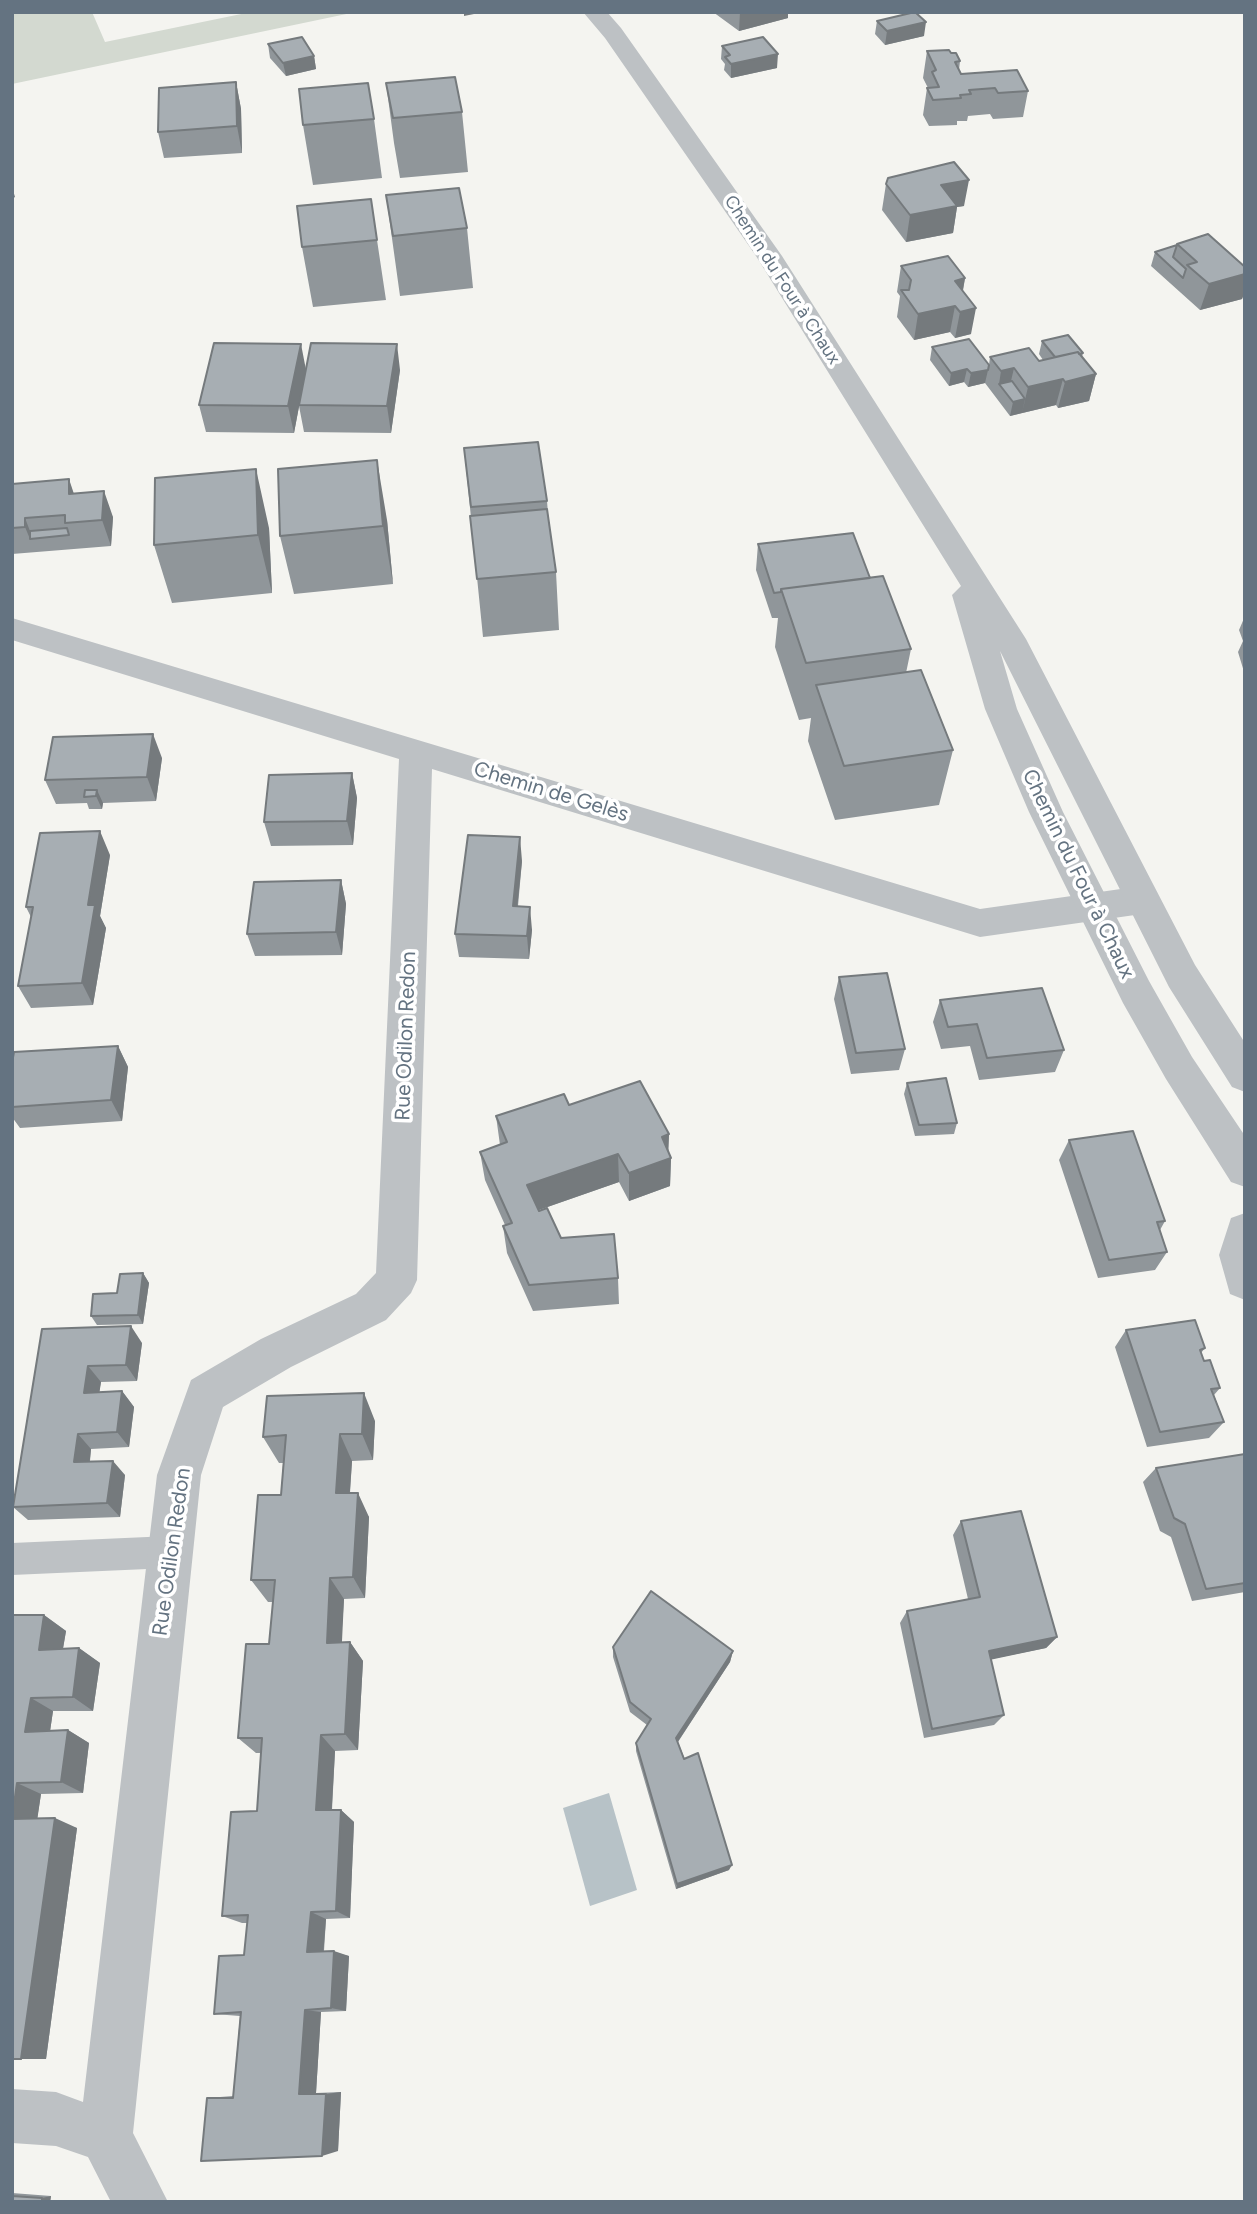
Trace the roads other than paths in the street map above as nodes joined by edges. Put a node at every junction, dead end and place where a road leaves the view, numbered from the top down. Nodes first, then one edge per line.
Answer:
1 (594, 12) edge
2 (957, 556) junction
3 (12, 629) edge
4 (416, 752) junction
5 (1142, 900) junction
6 (1093, 906) junction
7 (1245, 1076) edge
8 (1245, 1170) edge
9 (1245, 1231) edge
10 (1245, 1281) edge
11 (170, 1552) junction
12 (12, 1559) edge
13 (12, 2116) edge
14 (106, 2137) junction
15 (141, 2202) edge

1 - 2 street, Chemin du Four à Chaux
2 - 5 street, Chemin du Four à Chaux
2 - 6 street, Chemin du Four à Chaux
3 - 4 street, Chemin de Gelès
4 - 6 street, Chemin de Gelès
4 - 11 street, Rue Odilon Redon
5 - 6 street, Chemin de Gelès
5 - 7 street, Chemin du Four à Chaux
6 - 8 street, Chemin du Four à Chaux
9 - 10 street
11 - 12 lane
11 - 14 street, Rue Odilon Redon
13 - 14 street
14 - 15 street

